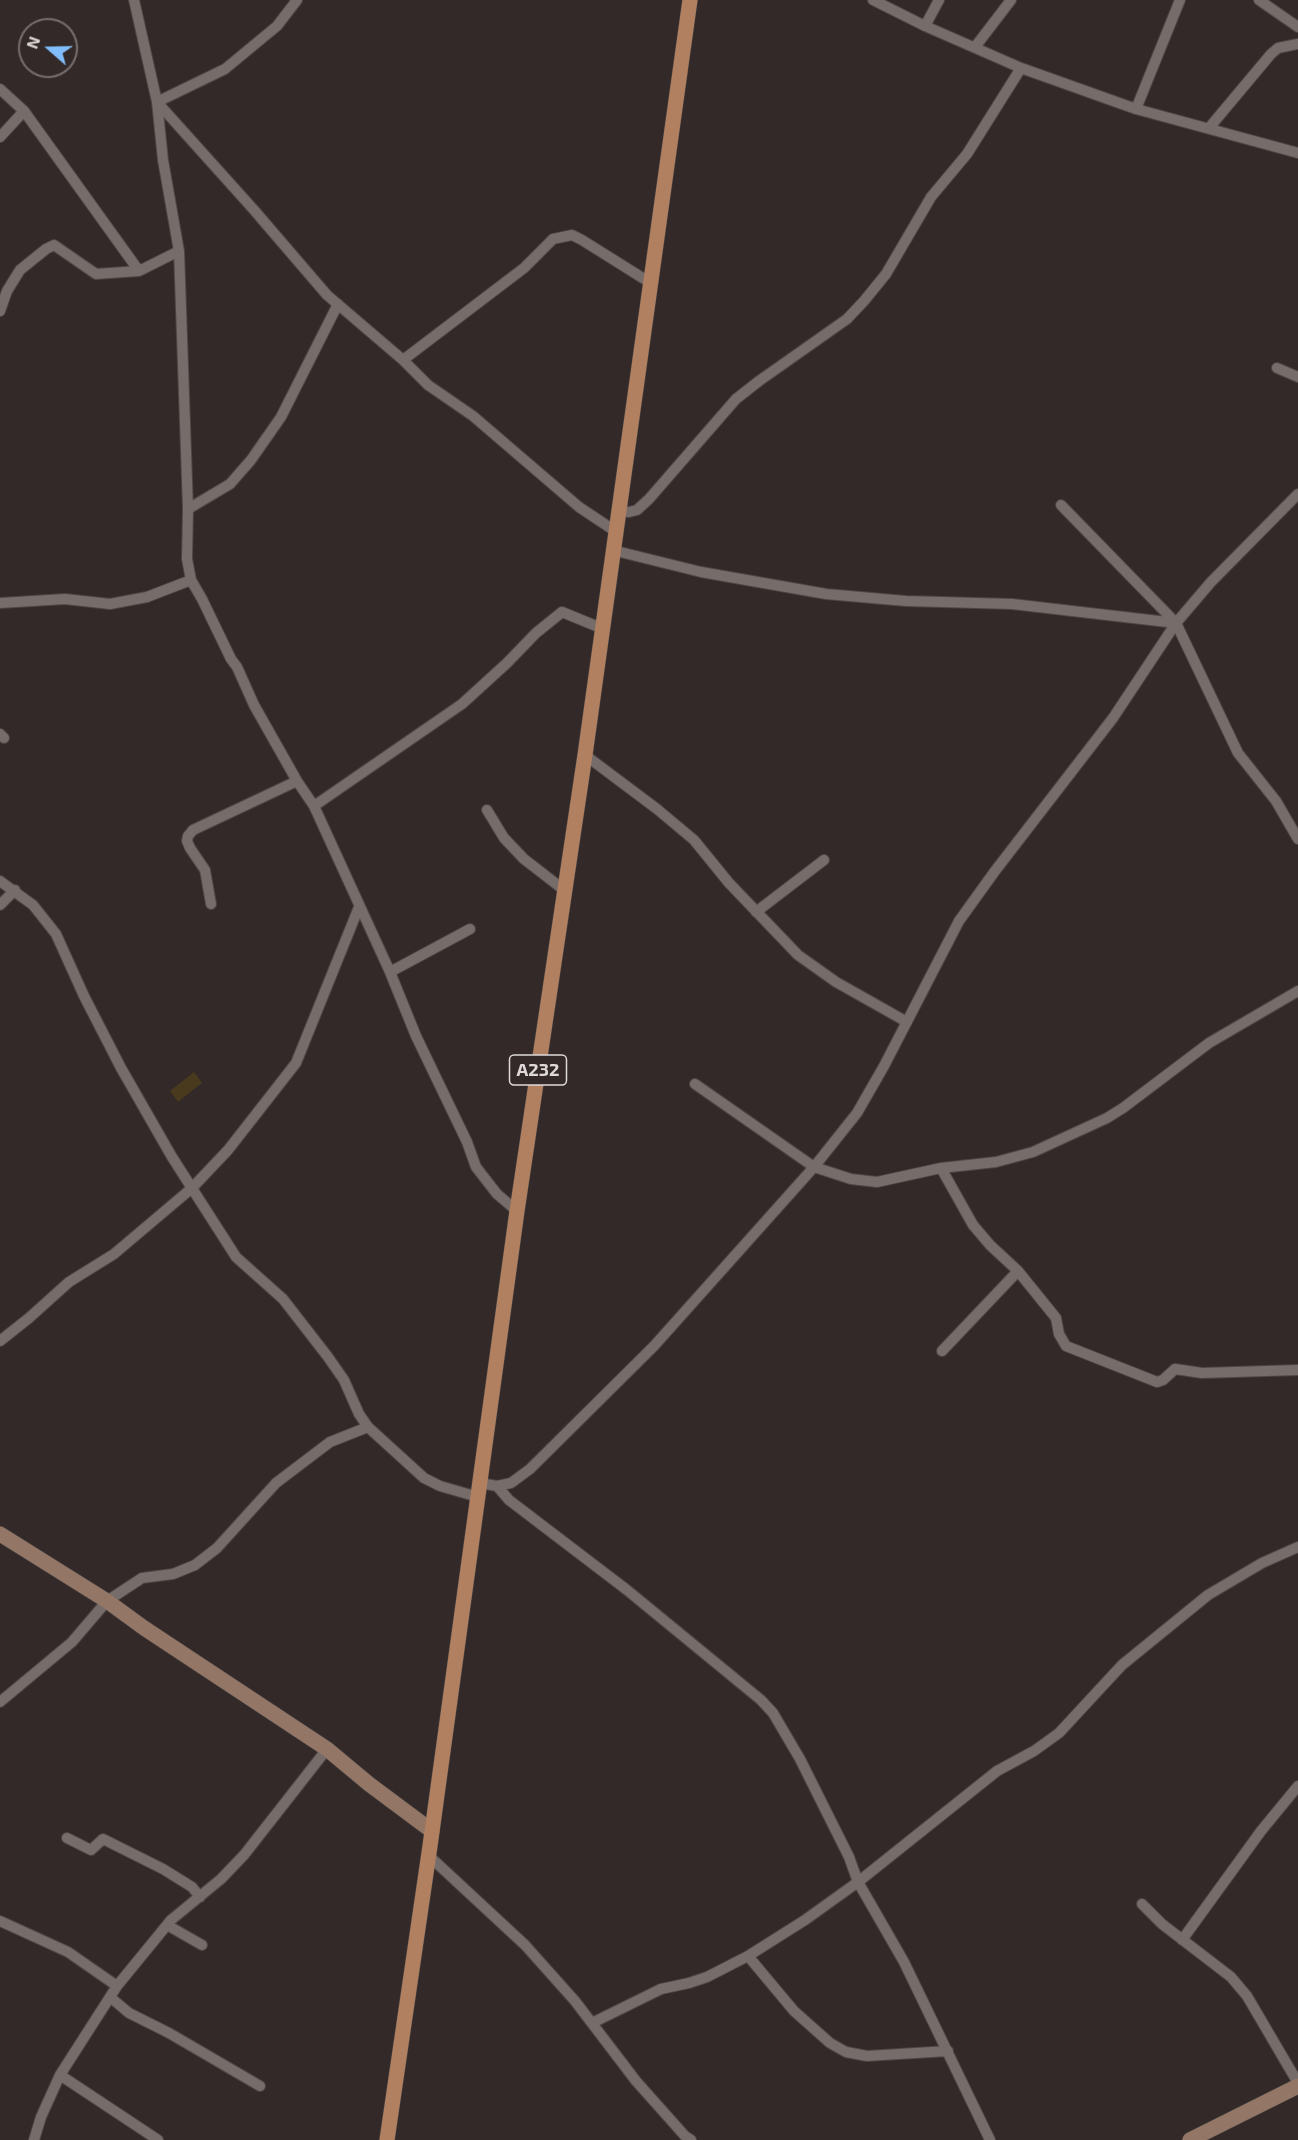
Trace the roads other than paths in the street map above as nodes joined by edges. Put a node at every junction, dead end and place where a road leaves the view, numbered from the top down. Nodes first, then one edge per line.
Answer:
1 (134, 0) edge
2 (297, 0) edge
3 (690, 0) edge
4 (873, 0) edge
5 (939, 0) edge
6 (1011, 0) edge
7 (1180, 0) edge
8 (1259, 0) edge
9 (924, 26) junction
10 (1298, 27) edge
11 (1298, 44) edge
12 (975, 47) junction
13 (1021, 68) junction
14 (0, 89) edge
15 (157, 102) junction
16 (1136, 109) junction
17 (24, 111) junction
18 (1209, 128) junction
19 (0, 137) edge
20 (1298, 153) edge
21 (179, 251) junction
22 (139, 271) junction
23 (649, 282) junction
24 (338, 304) junction
25 (0, 311) edge
26 (404, 360) junction
27 (1277, 368) dead end
28 (1298, 376) edge
29 (1298, 494) edge
30 (1061, 506) dead end
31 (188, 509) junction
32 (618, 511) junction
33 (615, 531) junction
34 (612, 550) junction
35 (191, 580) junction
36 (0, 603) edge
37 (1176, 623) junction
38 (601, 628) junction
39 (585, 755) junction
40 (297, 781) junction
41 (314, 806) junction
42 (487, 810) dead end
43 (1298, 839) edge
44 (824, 860) dead end
45 (0, 881) edge
46 (15, 890) junction
47 (564, 890) junction
48 (211, 903) dead end
49 (0, 904) edge
50 (359, 907) junction
51 (756, 912) junction
52 (470, 929) dead end
53 (390, 972) junction
54 (1298, 991) edge
55 (907, 1022) junction
56 (695, 1084) dead end
57 (813, 1167) junction
58 (941, 1168) junction
59 (192, 1188) junction
60 (517, 1211) junction
61 (1018, 1271) junction
62 (0, 1341) edge
63 (942, 1351) dead end
64 (1298, 1370) edge
65 (368, 1427) junction
66 (497, 1486) junction
67 (479, 1490) junction
68 (0, 1534) edge
69 (1298, 1547) edge
70 (107, 1601) junction
71 (0, 1702) edge
72 (327, 1749) junction
73 (1298, 1786) edge
74 (432, 1831) junction
75 (68, 1838) dead end
76 (428, 1855) junction
77 (858, 1882) junction
78 (200, 1897) junction
79 (1142, 1904) dead end
80 (0, 1921) edge
81 (167, 1925) junction
82 (1182, 1940) junction
83 (202, 1945) dead end
84 (748, 1956) junction
85 (117, 1986) junction
86 (110, 1997) junction
87 (592, 2023) junction
88 (948, 2051) junction
89 (60, 2075) junction
90 (1298, 2085) edge
91 (260, 2086) dead end
92 (34, 2140) edge
93 (158, 2140) edge
94 (387, 2140) edge
95 (692, 2140) edge
96 (990, 2140) edge
97 (1190, 2140) edge

1 - 15 street
2 - 15 street
3 - 23 main road, A232
4 - 9 street
5 - 9 street
6 - 12 street
7 - 16 street
8 - 10 street
9 - 12 street
11 - 18 street
12 - 13 street
13 - 16 street
13 - 32 street
14 - 17 street
15 - 21 street
15 - 24 street
16 - 18 street
17 - 19 street
17 - 22 street
18 - 20 street
21 - 22 street
21 - 31 street
22 - 25 street
23 - 26 street
23 - 32 main road, A232
24 - 26 street
24 - 31 street
26 - 33 street
27 - 28 street
29 - 37 street
30 - 37 street
31 - 35 street
32 - 33 main road, A232
33 - 34 main road, A232
34 - 37 street
34 - 38 main road, A232
35 - 36 street
35 - 40 street
37 - 43 street
37 - 55 street
38 - 39 main road, A232
38 - 41 street
39 - 47 main road, A232
39 - 51 street
40 - 41 street
40 - 48 street
41 - 50 street
42 - 47 street
44 - 51 street
45 - 46 street
46 - 49 street
46 - 59 street
47 - 60 main road, A232
50 - 53 street
50 - 59 street
51 - 55 street
52 - 53 street
53 - 60 street
54 - 58 street
55 - 57 street
56 - 57 street
57 - 58 street
57 - 66 street
58 - 61 street
59 - 62 street
59 - 65 street
60 - 67 main road, A232
61 - 63 street
61 - 64 street
65 - 67 street
65 - 70 street
66 - 67 street
66 - 77 street
67 - 74 main road, A232
68 - 70 street
69 - 77 street
70 - 71 street
70 - 72 street
72 - 74 street
72 - 78 street
73 - 82 street
74 - 76 main road, A232
75 - 78 street
76 - 87 street
76 - 94 main road, A232
77 - 84 street
77 - 88 street
78 - 81 street
79 - 82 street
80 - 85 street
81 - 83 street
81 - 85 street
82 - 90 street
84 - 87 street
84 - 88 street
85 - 86 street
86 - 89 street
86 - 91 street
87 - 95 street
88 - 96 street
89 - 92 street
89 - 93 street
90 - 97 street

